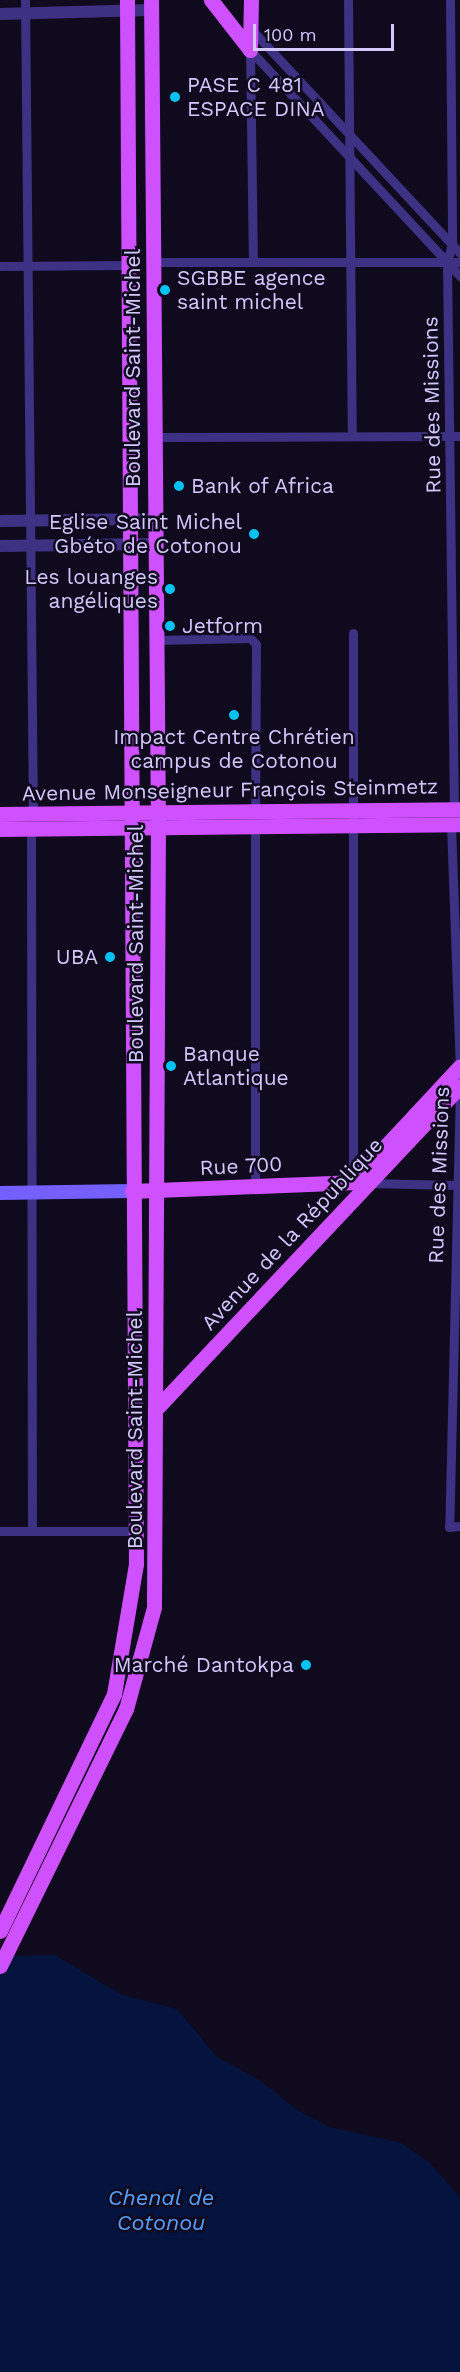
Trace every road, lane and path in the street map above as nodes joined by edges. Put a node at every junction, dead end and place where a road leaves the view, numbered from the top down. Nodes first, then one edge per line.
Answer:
1 (25, 0) edge
2 (211, 0) edge
3 (251, 0) edge
4 (348, 0) edge
5 (450, 0) edge
6 (126, 4) edge
7 (151, 5) edge
8 (0, 14) edge
9 (25, 14) junction
10 (225, 17) junction
11 (252, 30) junction
12 (250, 50) junction
13 (455, 100) edge
14 (352, 135) junction
15 (353, 160) junction
16 (452, 244) junction
17 (460, 253) edge
18 (253, 261) junction
19 (351, 261) junction
20 (154, 262) junction
21 (447, 262) junction
22 (460, 262) edge
23 (129, 265) junction
24 (0, 266) edge
25 (27, 266) junction
26 (460, 276) edge
27 (351, 436) junction
28 (456, 436) edge
29 (154, 437) junction
30 (132, 519) junction
31 (155, 519) junction
32 (0, 521) edge
33 (30, 521) junction
34 (132, 544) junction
35 (155, 544) junction
36 (30, 545) junction
37 (0, 546) edge
38 (353, 633) dead end
39 (156, 640) junction
40 (0, 813) edge
41 (456, 817) edge
42 (356, 818) junction
43 (255, 819) junction
44 (134, 820) junction
45 (158, 820) junction
46 (32, 821) junction
47 (0, 829) edge
48 (460, 1067) edge
49 (460, 1086) edge
50 (352, 1182) junction
51 (369, 1183) junction
52 (458, 1185) edge
53 (255, 1187) junction
54 (132, 1191) junction
55 (157, 1191) junction
56 (0, 1193) edge
57 (34, 1193) junction
58 (155, 1410) junction
59 (460, 1526) edge
60 (0, 1531) edge
61 (32, 1531) junction
62 (136, 1532) junction
63 (0, 1931) edge
64 (0, 1966) edge

1 - 9 street
2 - 10 main road
3 - 11 main road
4 - 14 street
5 - 13 street, Rue des Missions
6 - 7 street
6 - 9 street
6 - 23 main road, Boulevard Saint-Michel
7 - 20 main road, Boulevard Saint-Michel
8 - 9 street
9 - 25 street
10 - 11 main road
10 - 12 main road
11 - 12 main road
11 - 14 street
12 - 15 street
12 - 18 street
13 - 16 street, Rue des Missions
14 - 15 street
14 - 16 street
15 - 19 street
15 - 21 street
16 - 17 street
16 - 21 street, Rue des Missions
18 - 19 street
18 - 20 street
19 - 21 street
19 - 27 street
20 - 29 main road, Boulevard Saint-Michel
21 - 22 street
21 - 26 street
21 - 28 street, Rue des Missions
23 - 25 street
23 - 30 main road, Boulevard Saint-Michel
24 - 25 street
25 - 33 street
27 - 28 street
27 - 29 street
28 - 41 street, Rue des Missions
29 - 31 main road, Boulevard Saint-Michel
30 - 31 street
30 - 33 street
30 - 34 main road, Boulevard Saint-Michel
31 - 35 main road, Boulevard Saint-Michel
32 - 33 street
33 - 36 street
34 - 35 street
34 - 36 street
34 - 44 main road, Boulevard Saint-Michel
35 - 39 main road, Boulevard Saint-Michel
36 - 37 street
36 - 46 street
38 - 42 street
39 - 43 street
39 - 45 main road, Boulevard Saint-Michel
40 - 46 main road, Avenue Monseigneur François Steinmetz
41 - 42 main road, Avenue Monseigneur François Steinmetz
41 - 48 street, Rue des Missions
42 - 43 main road, Avenue Monseigneur François Steinmetz
42 - 50 street
43 - 45 main road, Avenue Monseigneur François Steinmetz
43 - 53 street
44 - 45 main road, Avenue Monseigneur François Steinmetz
44 - 46 main road, Avenue Monseigneur François Steinmetz
44 - 54 main road, Boulevard Saint-Michel
45 - 55 main road, Boulevard Saint-Michel
46 - 47 main road, Avenue Monseigneur François Steinmetz
46 - 57 street
48 - 49 street, Rue des Missions
48 - 50 main road, Avenue de la République
49 - 51 main road, Avenue de la République
49 - 52 street, Rue des Missions
50 - 51 street
50 - 53 main road, Rue 700
51 - 52 street
51 - 58 main road, Avenue de la République
52 - 59 street, Rue des Missions
53 - 55 main road, Rue 700
54 - 55 main road, Rue 700
54 - 57 main road
54 - 62 main road, Boulevard Saint-Michel
55 - 58 main road, Boulevard Saint-Michel
56 - 57 main road
57 - 61 street
58 - 64 main road, Boulevard Saint-Michel
60 - 61 street
61 - 62 street
62 - 63 main road, Boulevard Saint-Michel

